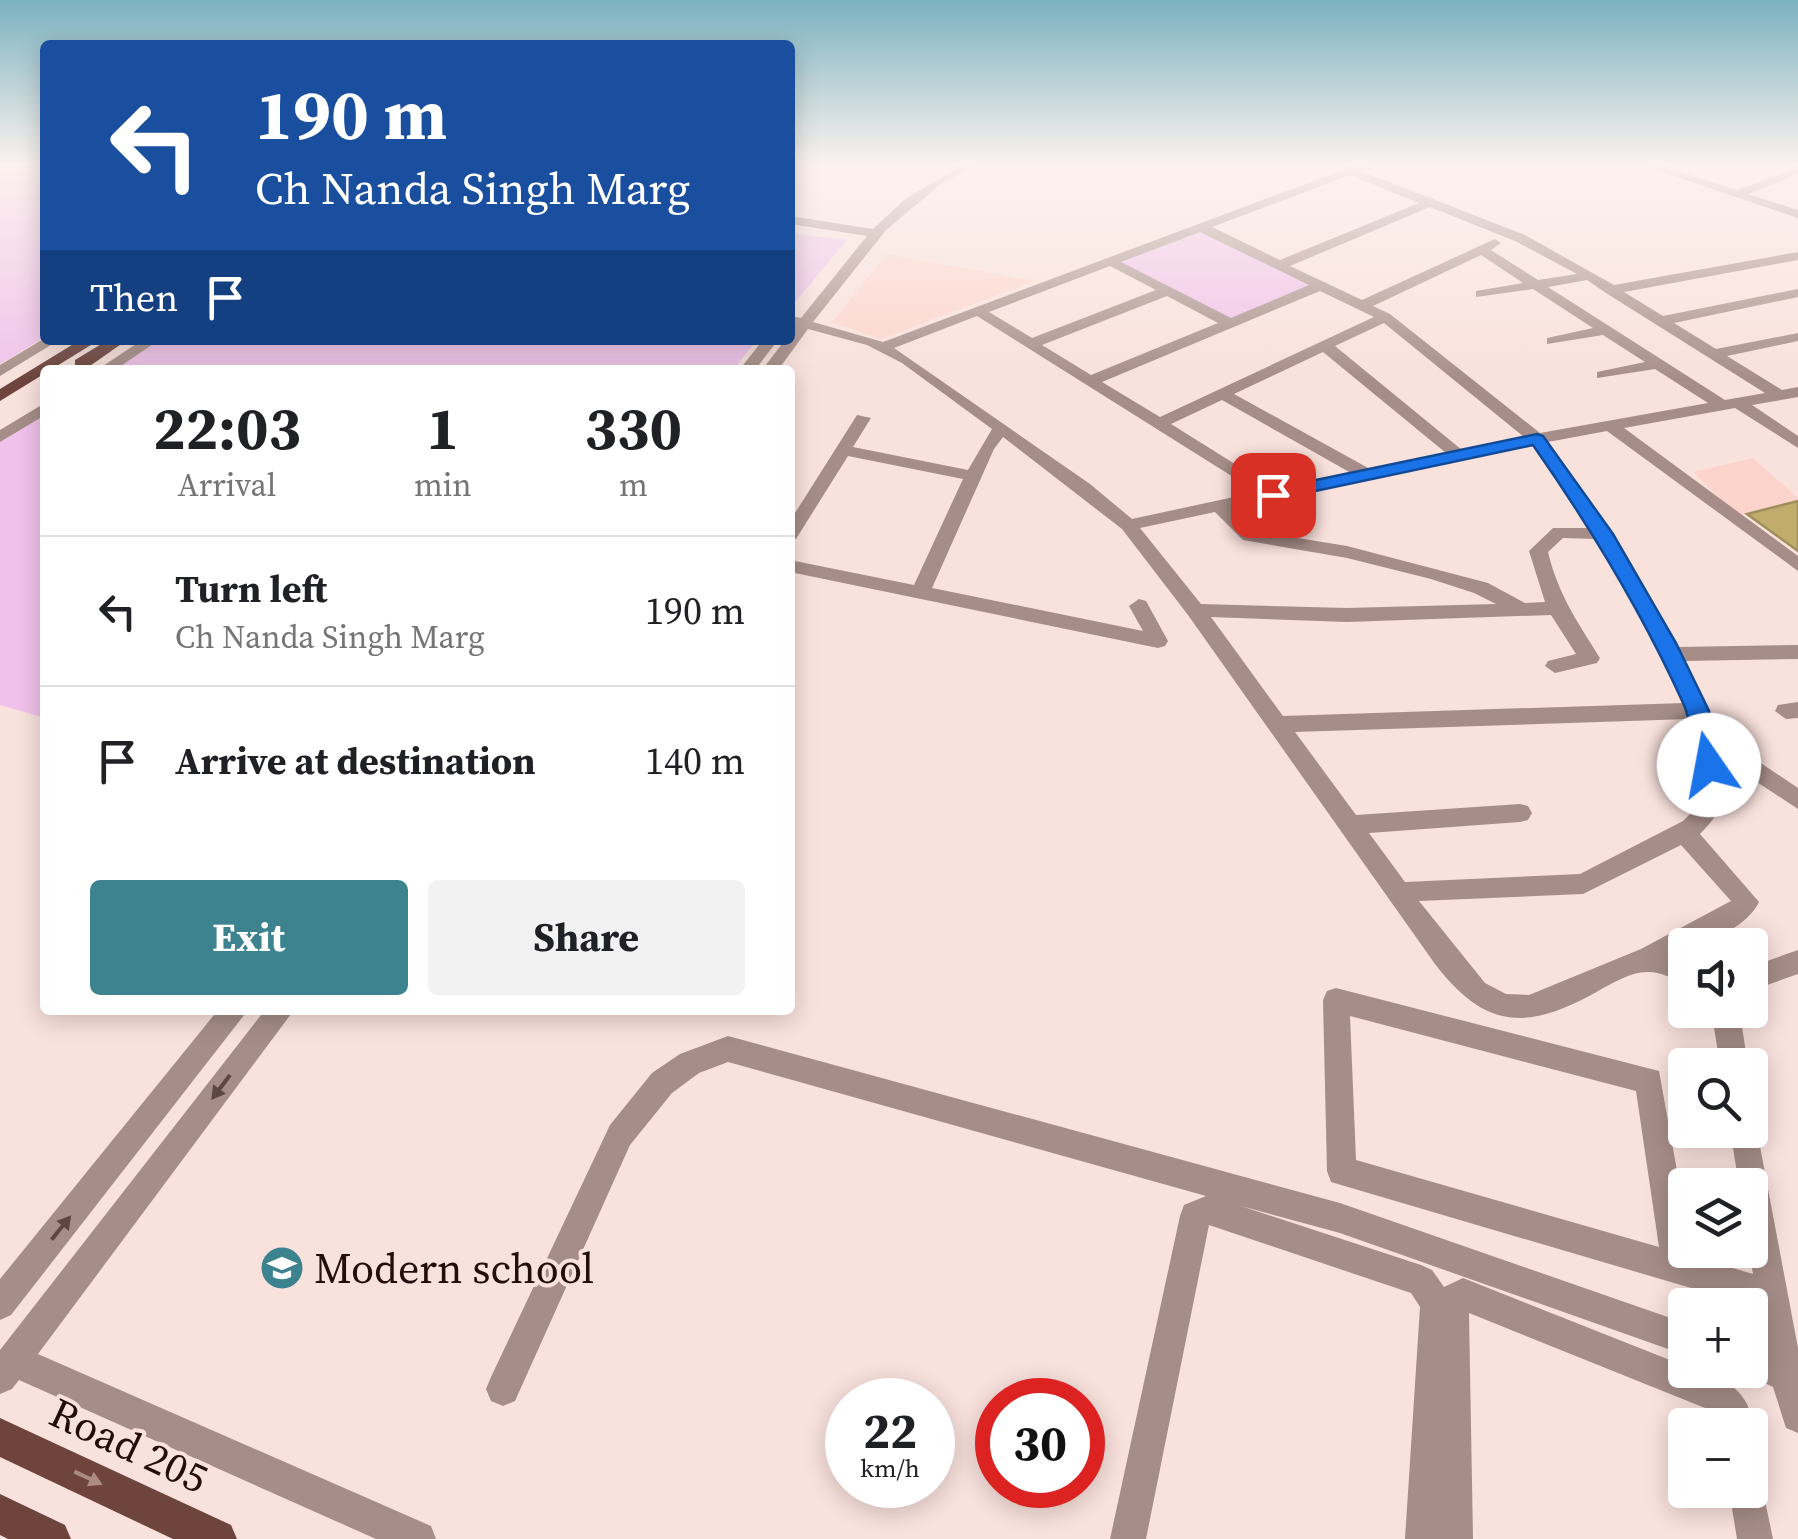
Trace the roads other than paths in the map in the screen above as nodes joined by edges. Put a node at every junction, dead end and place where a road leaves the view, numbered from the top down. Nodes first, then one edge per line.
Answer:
1 (862, 237) edge
2 (1175, 237) edge
3 (1221, 237) edge
4 (1347, 237) edge
5 (1508, 237) edge
6 (1515, 237) edge
7 (1482, 250) junction
8 (1714, 256) dead end
9 (1798, 256) edge
10 (1110, 262) junction
11 (1280, 265) junction
12 (1736, 268) junction
13 (1589, 276) junction
14 (1754, 277) dead end
15 (1322, 285) junction
16 (1536, 285) junction
17 (1770, 286) dead end
18 (1167, 290) junction
19 (1611, 290) junction
20 (1481, 294) dead end
21 (1795, 297) edge
22 (1364, 306) junction
23 (978, 311) junction
24 (1386, 317) junction
25 (795, 321) edge
26 (1661, 321) junction
27 (1230, 323) junction
28 (1605, 330) junction
29 (1798, 337) edge
30 (1552, 340) dead end
31 (1031, 344) junction
32 (44, 345) edge
33 (84, 345) edge
34 (111, 345) edge
35 (144, 345) edge
36 (767, 345) edge
37 (1325, 346) junction
38 (882, 347) junction
39 (1714, 354) junction
40 (1657, 364) junction
41 (51, 365) edge
42 (79, 365) edge
43 (113, 365) edge
44 (751, 365) edge
45 (0, 371) edge
46 (40, 372) edge
47 (1602, 375) dead end
48 (1090, 381) junction
49 (40, 389) edge
50 (1222, 394) junction
51 (1789, 394) edge
52 (0, 396) edge
53 (1730, 405) junction
54 (40, 411) edge
55 (0, 414) edge
56 (864, 418) dead end
57 (1159, 424) junction
58 (1001, 428) junction
59 (1612, 428) junction
60 (0, 437) edge
61 (1537, 439) junction
62 (1798, 443) edge
63 (843, 450) junction
64 (1460, 456) junction
65 (1368, 475) junction
66 (973, 476) junction
67 (1273, 495) junction
68 (1219, 506) junction
69 (1128, 525) junction
70 (795, 527) edge
71 (1604, 534) junction
72 (1798, 566) edge
73 (795, 567) edge
74 (920, 593) junction
75 (1139, 606) dead end
76 (1556, 608) junction
77 (1195, 610) junction
78 (1530, 610) junction
79 (1798, 652) edge
80 (1671, 654) junction
81 (1554, 666) dead end
82 (1698, 711) junction
83 (1277, 724) junction
84 (1704, 736) junction
85 (1798, 800) edge
86 (1520, 813) dead end
87 (1351, 825) junction
88 (1684, 832) junction
89 (1398, 894) junction
90 (1646, 960) junction
91 (1798, 962) edge
92 (1668, 963) edge
93 (1768, 973) edge
94 (231, 1015) edge
95 (276, 1015) edge
96 (1748, 1148) edge
97 (1678, 1268) junction
98 (1773, 1296) junction
99 (0, 1304) edge
100 (1668, 1334) edge
101 (6, 1368) edge
102 (1768, 1368) edge
103 (1792, 1377) edge
104 (503, 1389) dead end
105 (1730, 1408) edge
106 (1798, 1416) edge
107 (0, 1437) edge
108 (1749, 1508) edge
109 (0, 1514) edge
110 (51, 1539) edge
111 (217, 1539) edge
112 (418, 1539) edge
113 (1128, 1539) edge
114 (1423, 1539) edge
115 (1455, 1539) edge
116 (1755, 1539) edge

1 - 25 street
2 - 10 street
3 - 11 street
4 - 11 street
5 - 7 street
6 - 13 street
7 - 16 street
7 - 22 street
8 - 12 street
9 - 12 street
10 - 18 street
10 - 23 street
11 - 15 street
12 - 14 street
12 - 19 street
13 - 16 street
13 - 19 street
15 - 22 street
15 - 27 street
16 - 20 street
16 - 28 street
17 - 21 street
18 - 27 street
18 - 31 street
19 - 26 street
21 - 26 street
22 - 24 street
23 - 31 street
23 - 38 street
24 - 37 street
24 - 61 street
25 - 38 street
26 - 39 street
27 - 48 street
28 - 30 street
28 - 40 street
29 - 39 street
31 - 48 street
32 - 45 street
33 - 41 main road
34 - 42 main road
35 - 43 street
36 - 44 street
37 - 50 street
37 - 64 street
38 - 58 street
39 - 51 street
40 - 47 street
40 - 53 street
46 - 52 main road
48 - 57 street
49 - 55 main road
50 - 57 street
50 - 65 street
51 - 53 street
53 - 59 street
53 - 62 street
54 - 60 street
56 - 63 street
57 - 67 street
58 - 66 street
58 - 69 street
59 - 61 street
59 - 72 street
61 - 64 street
61 - 71 street
63 - 66 street
63 - 70 street
64 - 65 street
65 - 67 street
66 - 74 street
67 - 68 street
68 - 69 street
68 - 78 street
69 - 77 street
71 - 76 street
71 - 80 street
73 - 74 street
74 - 75 street
76 - 78 street
76 - 81 street
77 - 78 street
77 - 83 street
79 - 80 street
80 - 82 street
82 - 83 street
82 - 84 street
83 - 87 street
84 - 85 street
84 - 88 street
86 - 87 street
87 - 89 street
88 - 89 street
88 - 90 street
89 - 90 street
90 - 92 street
91 - 93 street
99 -> 94 street
95 -> 101 street
96 - 98 street
97 - 97 street
97 - 98 street
98 - 103 street
100 - 104 street
101 - 112 street
102 - 103 street
103 - 106 street
105 - 115 street
107 -> 111 main road, Road 205
108 - 116 street
109 - 110 main road
113 - 114 street

